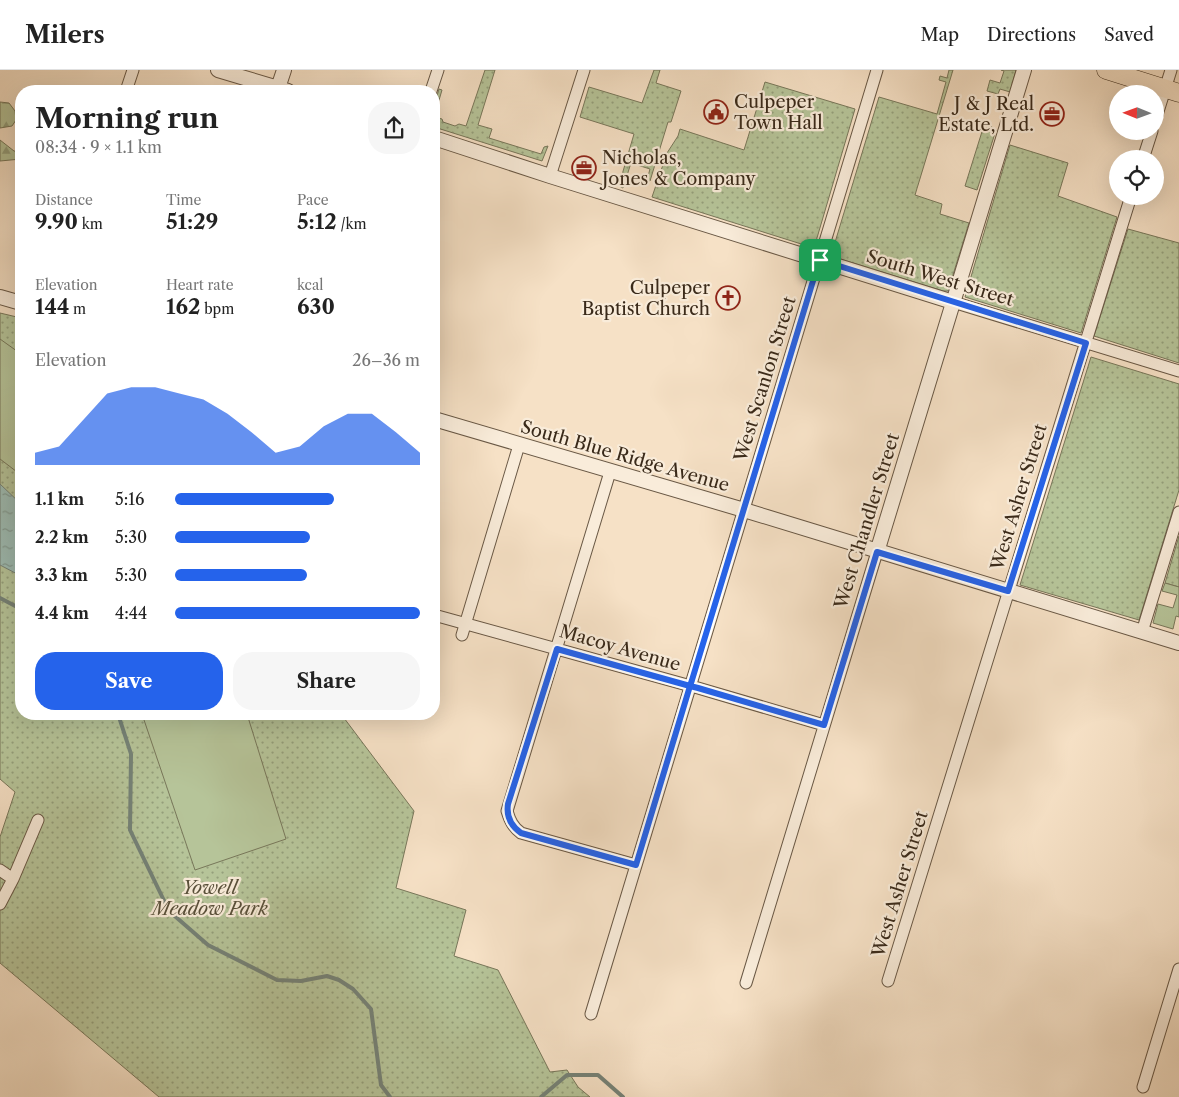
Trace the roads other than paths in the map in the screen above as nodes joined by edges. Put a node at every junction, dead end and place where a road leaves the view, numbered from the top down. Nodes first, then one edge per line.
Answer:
1 (133, 70) edge
2 (218, 70) edge
3 (284, 70) edge
4 (438, 70) edge
5 (584, 70) edge
6 (878, 70) edge
7 (1024, 70) edge
8 (1106, 70) edge
9 (1171, 70) edge
10 (128, 85) edge
11 (267, 85) edge
12 (283, 85) edge
13 (433, 85) edge
14 (1172, 91) edge
15 (1164, 105) edge
16 (440, 140) edge
17 (550, 176) junction
18 (1129, 205) edge
19 (820, 260) junction
20 (0, 297) edge
21 (15, 301) edge
22 (953, 302) junction
23 (1086, 343) junction
24 (1179, 371) edge
25 (440, 421) edge
26 (519, 444) junction
27 (610, 472) junction
28 (744, 510) junction
29 (1179, 512) edge
30 (877, 552) junction
31 (1008, 591) junction
32 (440, 618) edge
33 (464, 630) junction
34 (1142, 632) junction
35 (1179, 643) edge
36 (557, 649) junction
37 (690, 686) junction
38 (824, 725) junction
39 (38, 820) dead end
40 (636, 865) junction
41 (0, 870) edge
42 (13, 879) junction
43 (0, 904) edge
44 (1179, 969) edge
45 (888, 982) dead end
46 (746, 983) dead end
47 (591, 1014) dead end
48 (1142, 1087) dead end

1 - 10 street
2 - 11 street
3 - 12 street
4 - 13 street
5 - 17 street
6 - 19 street, West Scanlon Street
7 - 22 street, West Chandler Street
8 - 14 main road
9 - 14 street
14 - 15 street
16 - 17 street, South West Street
17 - 19 street, South West Street
18 - 23 street, West Asher Street
19 - 22 street, South West Street
19 - 28 street, West Scanlon Street
20 - 21 street
22 - 23 street, South West Street
22 - 30 street, West Chandler Street
23 - 24 street, South West Street
23 - 31 street, West Asher Street
25 - 26 street, South Blue Ridge Avenue
26 - 27 street, South Blue Ridge Avenue
26 - 33 street
27 - 28 street, South Blue Ridge Avenue
27 - 36 street
28 - 30 street, South Blue Ridge Avenue
28 - 37 street, West Scanlon Street
29 - 34 street
30 - 31 street, South Blue Ridge Avenue
30 - 38 street, West Chandler Street
31 - 34 street, South Blue Ridge Avenue
31 - 45 street, West Asher Street
32 - 33 street, Macoy Avenue
33 - 36 street, Macoy Avenue
34 - 35 street, South Blue Ridge Avenue
36 - 37 street, Macoy Avenue
36 - 40 street
37 - 38 street, Macoy Avenue
37 - 40 street, West Scanlon Street
38 - 46 street, West Chandler Street
39 - 42 street
40 - 47 street, West Scanlon Street
41 - 42 street
42 - 43 street
44 - 48 street

